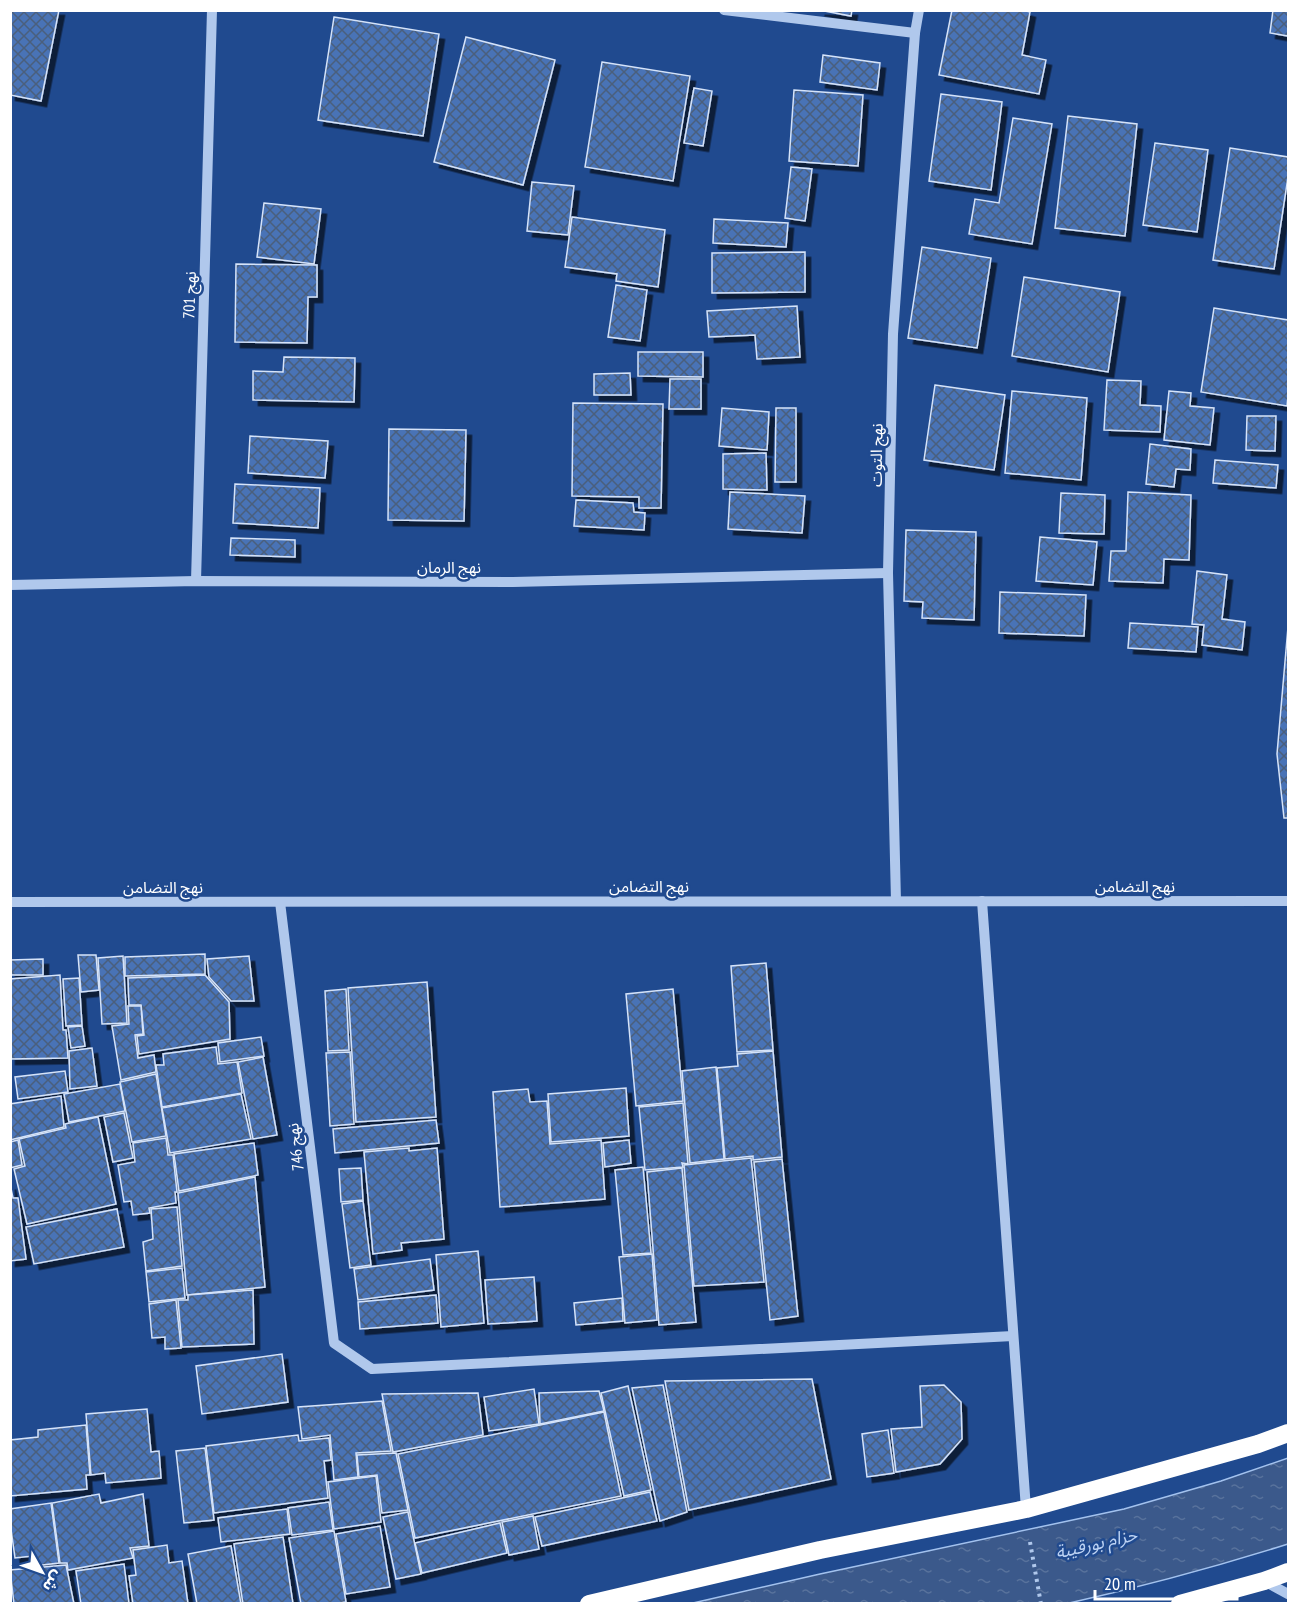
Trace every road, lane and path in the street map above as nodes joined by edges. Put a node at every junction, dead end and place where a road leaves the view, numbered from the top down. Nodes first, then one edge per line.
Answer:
1 (212, 10) edge
2 (724, 10) edge
3 (918, 10) edge
4 (915, 33) junction
5 (888, 573) junction
6 (196, 581) junction
7 (10, 585) edge
8 (896, 901) junction
9 (982, 901) junction
10 (1288, 901) edge
11 (10, 902) edge
12 (280, 902) junction
13 (1012, 1336) junction
14 (1288, 1433) edge
15 (1026, 1509) junction
16 (1029, 1538) dead end
17 (1288, 1572) edge
18 (1264, 1581) junction
19 (1288, 1594) edge
20 (589, 1604) edge
21 (1041, 1604) edge
22 (1180, 1604) edge

1 - 6 street, نهج 701
2 - 4 street
3 - 4 street, نهج التوت
4 - 5 street, نهج التوت
5 - 6 street, نهج الرمان
5 - 8 street, نهج التوت
6 - 7 street, نهج الرمان
8 - 9 street, نهج التضامن
8 - 12 street, نهج التضامن
9 - 10 street, نهج التضامن
9 - 13 street
11 - 12 street, نهج التضامن
12 - 13 street, نهج 746
13 - 15 street
14 - 15 highway
15 - 20 highway
16 - 21 path
17 - 18 highway
18 - 19 street
18 - 22 highway

